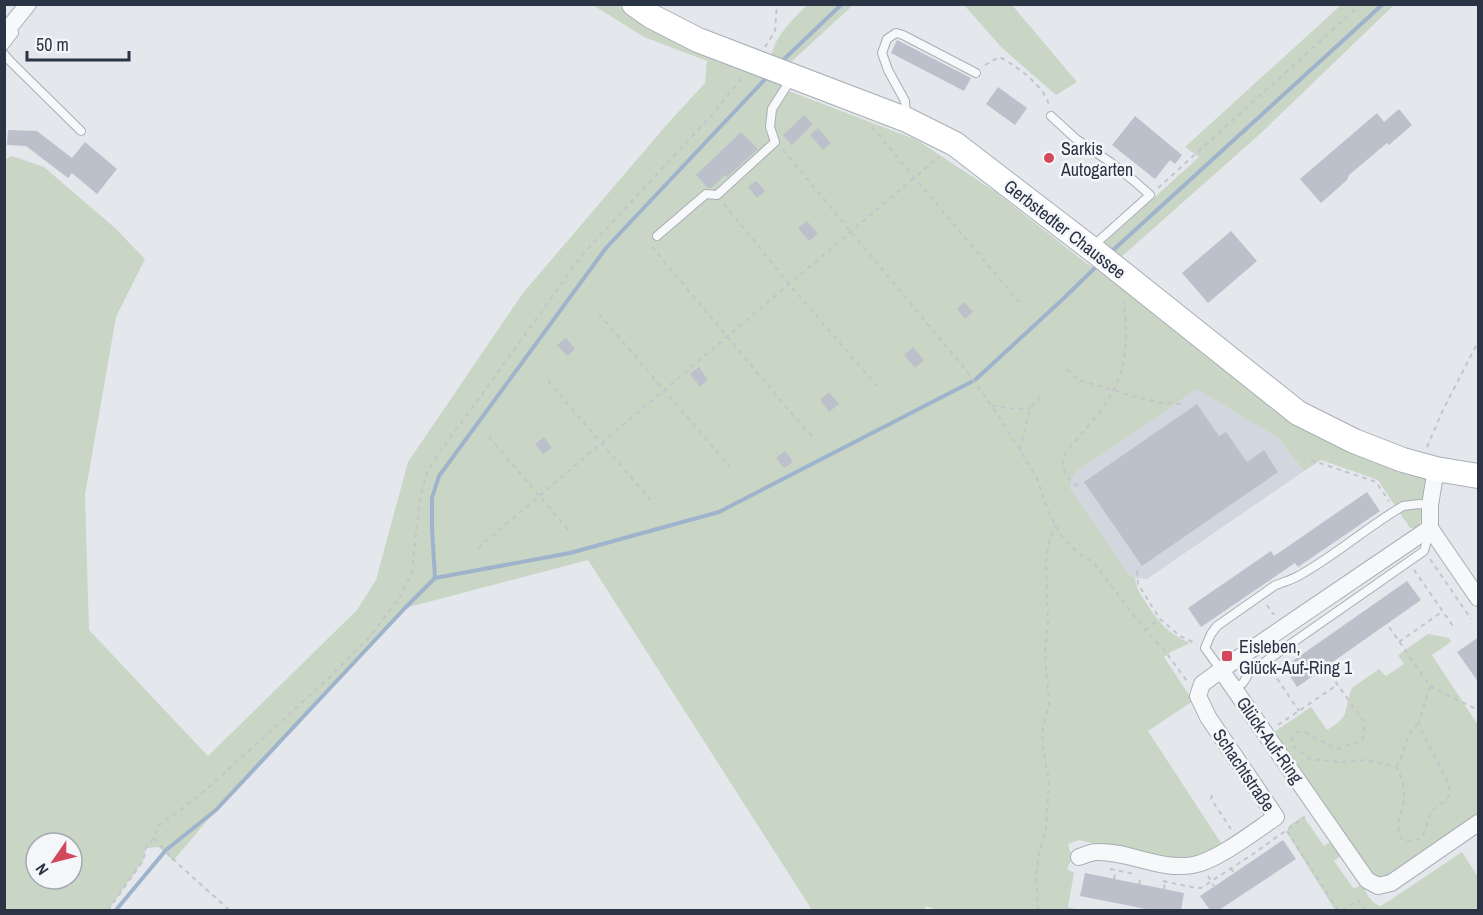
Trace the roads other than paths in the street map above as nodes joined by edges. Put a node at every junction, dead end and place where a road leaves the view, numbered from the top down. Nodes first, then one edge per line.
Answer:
1 (30, 4) edge
2 (634, 4) edge
3 (4, 34) edge
4 (4, 46) edge
5 (4, 54) edge
6 (774, 69) junction
7 (976, 73) road end
8 (1051, 116) road end
9 (907, 120) junction
10 (81, 131) dead end
11 (657, 236) road end
12 (1100, 256) junction
13 (1427, 467) junction
14 (1479, 476) edge
15 (1430, 505) junction
16 (1430, 528) junction
17 (1479, 598) edge
18 (1221, 669) junction
19 (1234, 689) junction
20 (1479, 823) edge
21 (1079, 857) dead end

1 - 3 street
1 - 4 lane
2 - 6 main road, Gerbstedter Chaussee
5 - 10 lane
6 - 9 main road, Gerbstedter Chaussee
6 - 11 lane
7 - 9 lane
8 - 12 lane
9 - 12 main road, Gerbstedter Chaussee
12 - 13 main road, Gerbstedter Chaussee
13 - 14 main road, Gerbstedter Chaussee
13 - 15 street
15 - 16 street
15 - 18 lane
16 - 17 street
16 - 18 street
16 - 19 lane
18 - 19 street, Glück-Auf-Ring
18 - 21 street, Schachtstraße
19 - 20 street, Glück-Auf-Ring

